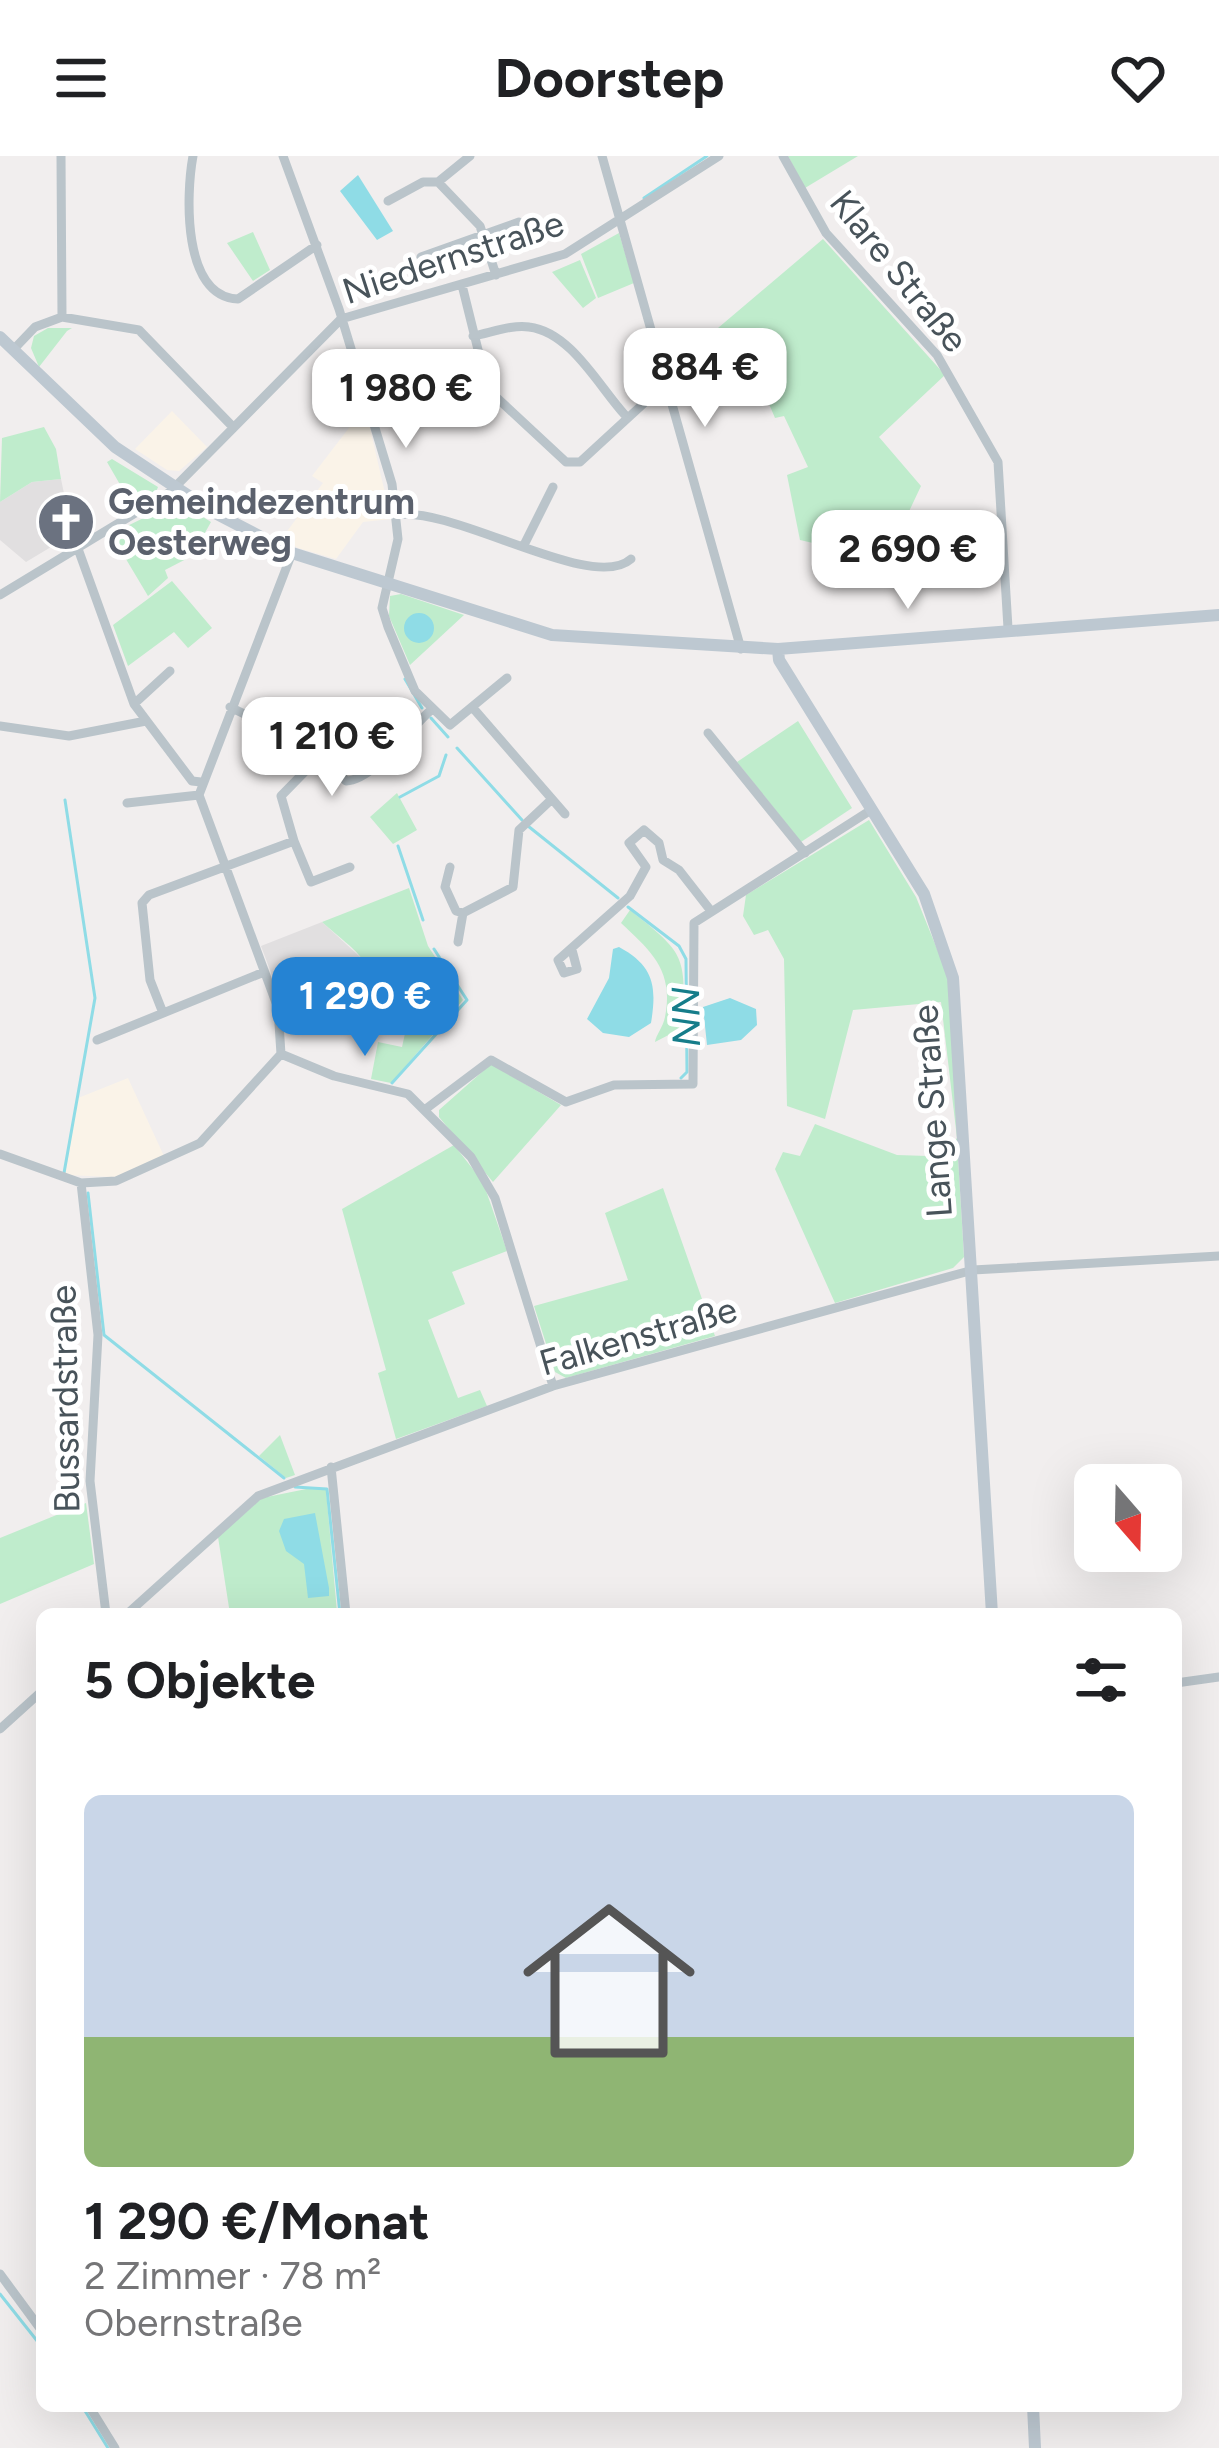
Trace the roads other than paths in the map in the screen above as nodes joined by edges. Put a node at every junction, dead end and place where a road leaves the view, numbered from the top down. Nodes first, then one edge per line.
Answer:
1 (61, 156) edge
2 (193, 156) edge
3 (283, 156) edge
4 (470, 156) edge
5 (602, 156) edge
6 (718, 156) edge
7 (782, 156) edge
8 (438, 182) junction
9 (388, 201) dead end
10 (623, 219) junction
11 (519, 222) dead end
12 (485, 236) junction
13 (317, 245) junction
14 (421, 257) dead end
15 (496, 275) junction
16 (462, 285) junction
17 (62, 316) junction
18 (341, 319) junction
19 (473, 336) junction
20 (0, 337) edge
21 (14, 349) junction
22 (667, 382) junction
23 (625, 415) junction
24 (233, 427) junction
25 (175, 487) junction
26 (553, 487) dead end
27 (396, 514) junction
28 (524, 545) junction
29 (77, 546) junction
30 (292, 553) junction
31 (631, 560) dead end
32 (386, 584) junction
33 (0, 596) edge
34 (1219, 615) edge
35 (1008, 628) junction
36 (741, 649) junction
37 (778, 650) junction
38 (170, 671) dead end
39 (507, 677) dead end
40 (134, 704) junction
41 (230, 707) junction
42 (473, 708) junction
43 (431, 710) junction
44 (146, 721) junction
45 (0, 726) edge
46 (708, 733) dead end
47 (323, 753) junction
48 (201, 782) junction
49 (199, 795) junction
50 (552, 799) junction
51 (127, 802) dead end
52 (871, 810) junction
53 (566, 814) dead end
54 (294, 842) junction
55 (805, 853) junction
56 (663, 860) junction
57 (224, 866) junction
58 (450, 866) dead end
59 (646, 866) junction
60 (350, 867) dead end
61 (711, 911) junction
62 (463, 914) junction
63 (458, 942) dead end
64 (572, 950) dead end
65 (264, 972) junction
66 (163, 1012) junction
67 (97, 1040) dead end
68 (281, 1054) junction
69 (427, 1108) junction
70 (0, 1154) edge
71 (81, 1183) junction
72 (1219, 1256) edge
73 (973, 1270) junction
74 (553, 1386) junction
75 (331, 1467) junction
76 (105, 1608) edge
77 (135, 1608) edge
78 (345, 1608) edge
79 (992, 1608) edge
80 (1219, 1677) edge
81 (1182, 1681) edge
82 (36, 1696) edge
83 (0, 1729) edge
84 (0, 2274) edge
85 (36, 2324) edge
86 (93, 2412) edge
87 (1033, 2412) edge
88 (115, 2448) edge
89 (1035, 2448) edge

1 - 17 street
2 - 13 street
3 - 13 street
4 - 8 street
5 - 10 street
6 - 10 street, Niedernstraße
7 - 35 street, Klare Straße
8 - 9 street
8 - 12 street
10 - 15 street, Niedernstraße
10 - 22 street
11 - 12 street
12 - 14 street
12 - 15 street
13 - 18 street
15 - 16 street, Niedernstraße
16 - 18 street, Niedernstraße
16 - 19 street
17 - 21 street
17 - 24 street
18 - 24 street, Niedernstraße
18 - 27 street
19 - 23 street
19 - 23 street
20 - 21 main road
21 - 25 main road
22 - 23 street
22 - 36 street
24 - 25 street, Niedernstraße
25 - 29 street, Niedernstraße
25 - 30 main road
26 - 28 street
27 - 28 street
27 - 32 street
28 - 31 street
29 - 33 street, Niedernstraße
29 - 40 street
30 - 32 main road
30 - 41 street
32 - 36 main road
32 - 43 street
34 - 35 main road
35 - 37 main road
36 - 37 main road
37 - 52 main road, Lange Straße
38 - 40 street
39 - 42 street
40 - 44 street
41 - 47 street
41 - 48 street
42 - 43 street
42 - 50 street
43 - 47 street
44 - 45 street
44 - 48 street
46 - 55 street
47 - 54 street
48 - 49 street
49 - 51 street
49 - 57 street
50 - 53 street
50 - 62 street
52 - 55 street
52 - 73 main road, Lange Straße
54 - 57 street
54 - 60 street
55 - 61 street
56 - 59 street
56 - 59 street
56 - 61 street
57 - 65 street
57 - 66 street
58 - 62 street
59 - 64 street
61 - 69 street
62 - 63 street
65 - 66 street
65 - 68 street
66 - 67 street
68 - 69 street
68 - 71 street
69 - 74 street
70 - 71 street
71 - 76 street, Bussardstraße
72 - 73 street, Falkenstraße
73 - 74 street, Falkenstraße
73 - 79 main road, Lange Straße
74 - 75 street, Falkenstraße
75 - 77 street, Falkenstraße
75 - 78 street
80 - 81 street
82 - 83 street
84 - 85 street
86 - 88 street
87 - 89 main road

